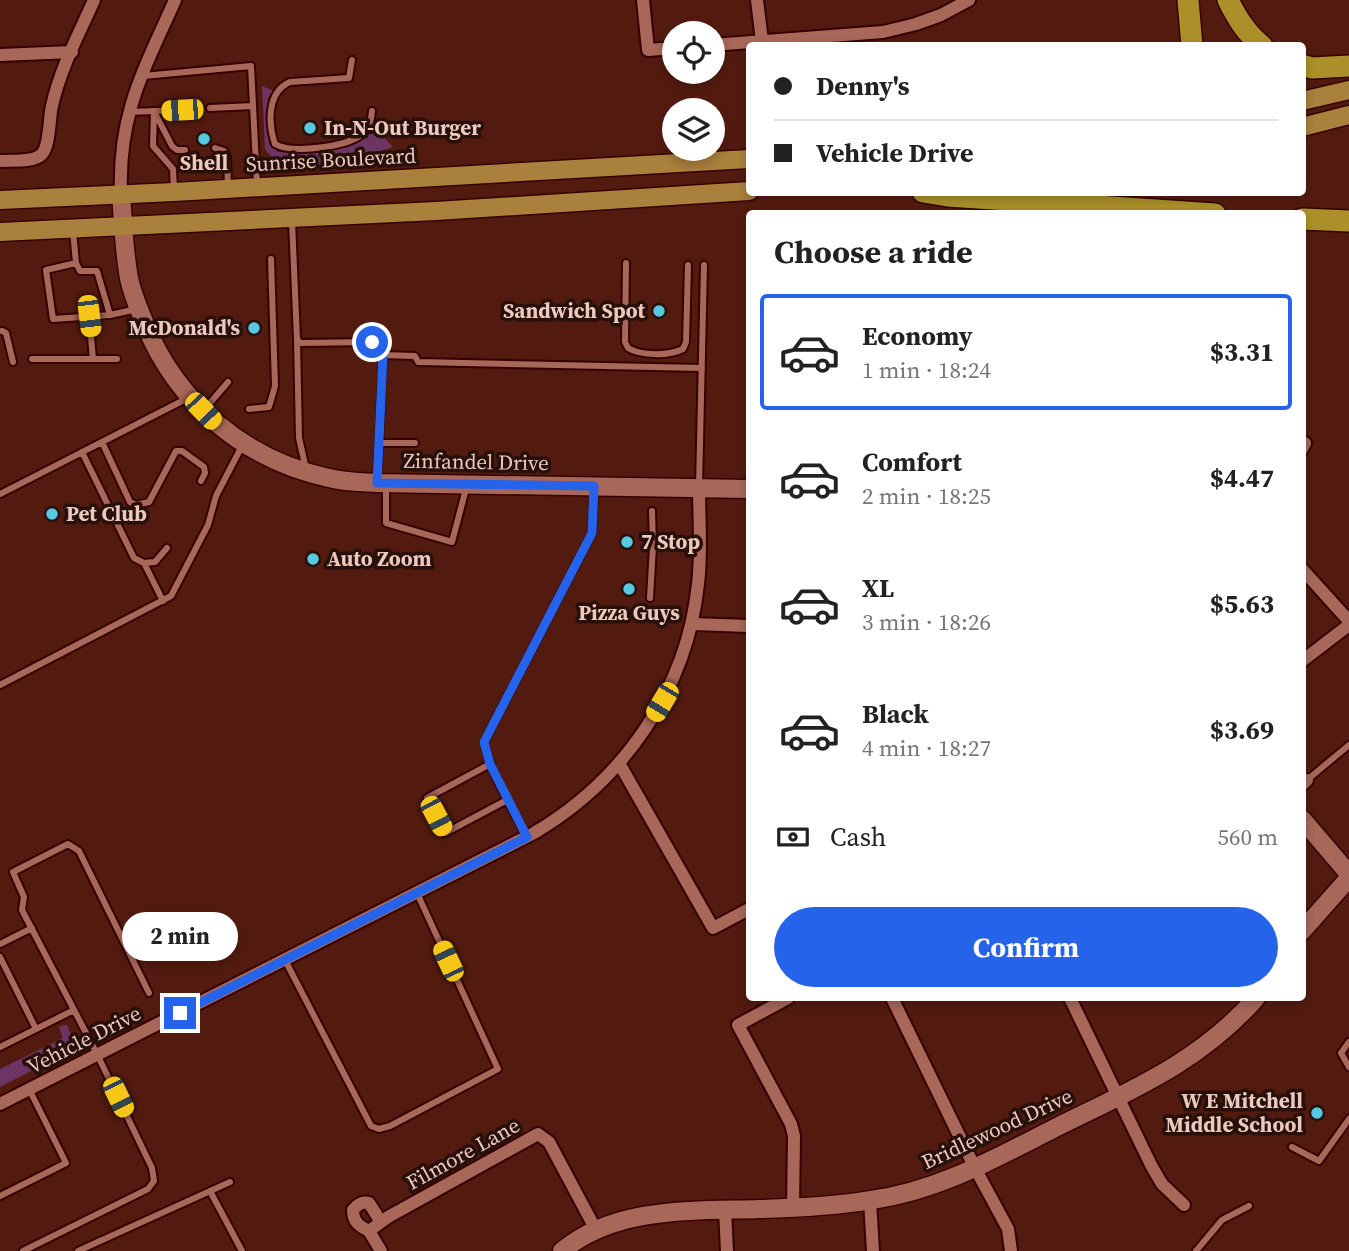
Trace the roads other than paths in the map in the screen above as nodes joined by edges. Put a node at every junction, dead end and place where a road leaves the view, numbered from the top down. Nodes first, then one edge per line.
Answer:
1 (94, 0) edge
2 (176, 0) edge
3 (643, 0) edge
4 (757, 0) edge
5 (969, 0) edge
6 (1188, 0) edge
7 (1228, 0) edge
8 (762, 41) junction
9 (746, 42) edge
10 (750, 42) edge
11 (1192, 42) edge
12 (1258, 42) edge
13 (725, 44) edge
14 (662, 49) edge
15 (72, 52) junction
16 (0, 55) edge
17 (352, 60) dead end
18 (1306, 66) edge
19 (1349, 66) edge
20 (141, 76) junction
21 (1349, 90) edge
22 (1306, 100) edge
23 (253, 106) junction
24 (210, 108) dead end
25 (182, 110) dead end
26 (154, 111) junction
27 (372, 111) dead end
28 (128, 112) junction
29 (1349, 115) edge
30 (1306, 126) edge
31 (215, 148) dead end
32 (184, 150) dead end
33 (746, 159) edge
34 (0, 160) edge
35 (257, 187) junction
36 (228, 189) junction
37 (746, 191) edge
38 (174, 192) junction
39 (121, 194) junction
40 (948, 196) edge
41 (0, 200) edge
42 (1156, 210) edge
43 (292, 218) junction
44 (1306, 219) edge
45 (1349, 221) edge
46 (124, 227) junction
47 (73, 229) junction
48 (0, 232) edge
49 (271, 259) dead end
50 (76, 263) junction
51 (626, 263) dead end
52 (688, 265) dead end
53 (704, 265) dead end
54 (139, 309) junction
55 (110, 315) junction
56 (89, 316) junction
57 (2, 331) dead end
58 (297, 339) junction
59 (383, 355) junction
60 (32, 359) dead end
61 (93, 359) junction
62 (117, 359) dead end
63 (13, 362) dead end
64 (702, 368) junction
65 (228, 382) dead end
66 (190, 397) junction
67 (249, 409) dead end
68 (203, 411) junction
69 (102, 442) junction
70 (379, 443) junction
71 (415, 443) dead end
72 (243, 444) junction
73 (82, 452) junction
74 (307, 472) junction
75 (201, 481) dead end
76 (381, 483) junction
77 (467, 485) junction
78 (594, 486) junction
79 (699, 488) junction
80 (746, 488) edge
81 (0, 494) edge
82 (652, 511) dead end
83 (653, 546) junction
84 (700, 547) junction
85 (167, 548) dead end
86 (144, 563) junction
87 (1306, 574) edge
88 (650, 598) dead end
89 (163, 601) junction
90 (1349, 623) edge
91 (692, 624) junction
92 (746, 626) edge
93 (1306, 658) edge
94 (0, 685) edge
95 (1349, 745) edge
96 (619, 763) junction
97 (490, 764) junction
98 (1306, 781) edge
99 (507, 800) junction
100 (1306, 824) edge
101 (527, 837) junction
102 (1349, 876) edge
103 (417, 893) junction
104 (746, 911) edge
105 (1306, 926) edge
106 (32, 928) junction
107 (0, 944) edge
108 (0, 957) edge
109 (285, 960) junction
110 (149, 993) dead end
111 (782, 1001) edge
112 (893, 1001) edge
113 (1071, 1001) edge
114 (1253, 1001) edge
115 (74, 1010) junction
116 (36, 1030) junction
117 (1349, 1042) edge
118 (0, 1047) edge
119 (97, 1054) junction
120 (1349, 1067) edge
121 (29, 1089) junction
122 (1117, 1097) junction
123 (0, 1104) edge
124 (1349, 1119) edge
125 (1292, 1147) dead end
126 (975, 1168) junction
127 (230, 1182) dead end
128 (210, 1191) junction
129 (0, 1196) edge
130 (870, 1201) junction
131 (1184, 1205) dead end
132 (793, 1206) junction
133 (1250, 1206) dead end
134 (725, 1210) junction
135 (381, 1222) junction
136 (596, 1230) junction
137 (369, 1231) junction
138 (23, 1251) edge
139 (78, 1251) edge
140 (242, 1251) edge
141 (381, 1251) edge
142 (562, 1251) edge
143 (727, 1251) edge
144 (873, 1251) edge
145 (1010, 1251) edge
146 (1196, 1251) edge

1 - 15 street
2 - 20 street, Zinfandel Drive
3 - 14 street
4 - 8 street
5 - 8 street
6 - 11 highway
7 - 12 highway
8 - 10 street
9 - 13 street
15 - 16 street
15 - 34 street
17 - 27 lane
18 - 19 highway
20 - 23 lane
20 - 28 street, Zinfandel Drive
21 - 22 main road
23 - 24 lane
23 - 35 lane
25 - 26 lane
26 - 28 lane
26 - 32 lane
26 - 38 lane
28 - 39 street, Zinfandel Drive
29 - 30 main road
31 - 36 lane
33 - 35 main road, Sunrise Boulevard
35 - 36 main road, Sunrise Boulevard
36 - 38 main road, Sunrise Boulevard
37 - 43 main road
38 - 39 main road, Sunrise Boulevard
39 - 41 main road, Sunrise Boulevard
39 - 46 street, Zinfandel Drive
40 - 42 highway
43 - 46 main road
43 - 58 lane
44 - 45 highway
46 - 47 main road
46 - 54 street, Zinfandel Drive
47 - 48 main road
47 - 50 lane
49 - 67 lane
50 - 55 lane
50 - 56 lane
51 - 52 lane
53 - 64 lane
54 - 55 lane
54 - 66 street, Zinfandel Drive
55 - 56 lane
56 - 61 lane
57 - 63 lane
58 - 59 lane
58 - 74 lane
59 - 64 lane
59 - 70 lane
60 - 61 lane
61 - 62 lane
64 - 79 lane
65 - 68 lane
66 - 68 street, Zinfandel Drive
66 - 69 lane
68 - 72 street, Zinfandel Drive
69 - 73 lane
69 - 75 lane
70 - 71 lane
70 - 76 lane
72 - 74 street, Zinfandel Drive
72 - 89 lane
73 - 81 lane
73 - 86 lane
74 - 76 street, Zinfandel Drive
76 - 77 street, Zinfandel Drive
76 - 77 lane
77 - 78 street, Zinfandel Drive
78 - 79 street, Zinfandel Drive
78 - 97 lane
79 - 80 street, Zinfandel Drive
79 - 84 street, Vehicle Drive
82 - 83 lane
83 - 84 lane
83 - 88 lane
84 - 91 street, Vehicle Drive
85 - 86 lane
86 - 89 lane
87 - 90 street
89 - 94 lane
90 - 93 street
91 - 92 street
91 - 96 street, Vehicle Drive
95 - 98 lane
96 - 101 street, Vehicle Drive
96 - 104 street
97 - 99 lane
97 - 99 lane
99 - 101 lane
100 - 102 street
101 - 103 street, Vehicle Drive
102 - 105 street
103 - 109 street, Vehicle Drive
103 - 109 lane
106 - 107 lane
106 - 110 lane
106 - 115 lane
108 - 116 lane
109 - 119 street, Vehicle Drive
111 - 132 street
112 - 126 street
113 - 122 street
114 - 122 street, Bridlewood Drive
115 - 116 lane
115 - 119 lane
116 - 118 lane
117 - 120 lane
119 - 121 street, Vehicle Drive
119 - 138 lane
121 - 123 street, Vehicle Drive
121 - 129 lane
122 - 126 street, Bridlewood Drive
122 - 131 street
124 - 125 lane
126 - 130 street, Bridlewood Drive
126 - 145 street
127 - 128 lane
128 - 139 lane
128 - 140 lane
130 - 132 street, Bridlewood Drive
130 - 144 street
132 - 134 street, Bridlewood Drive
133 - 146 lane
134 - 136 street, Bridlewood Drive
134 - 143 street
135 - 136 street, Filmore Lane
135 - 137 street, Filmore Lane
135 - 137 street
136 - 142 street, Bridlewood Drive
137 - 141 street

